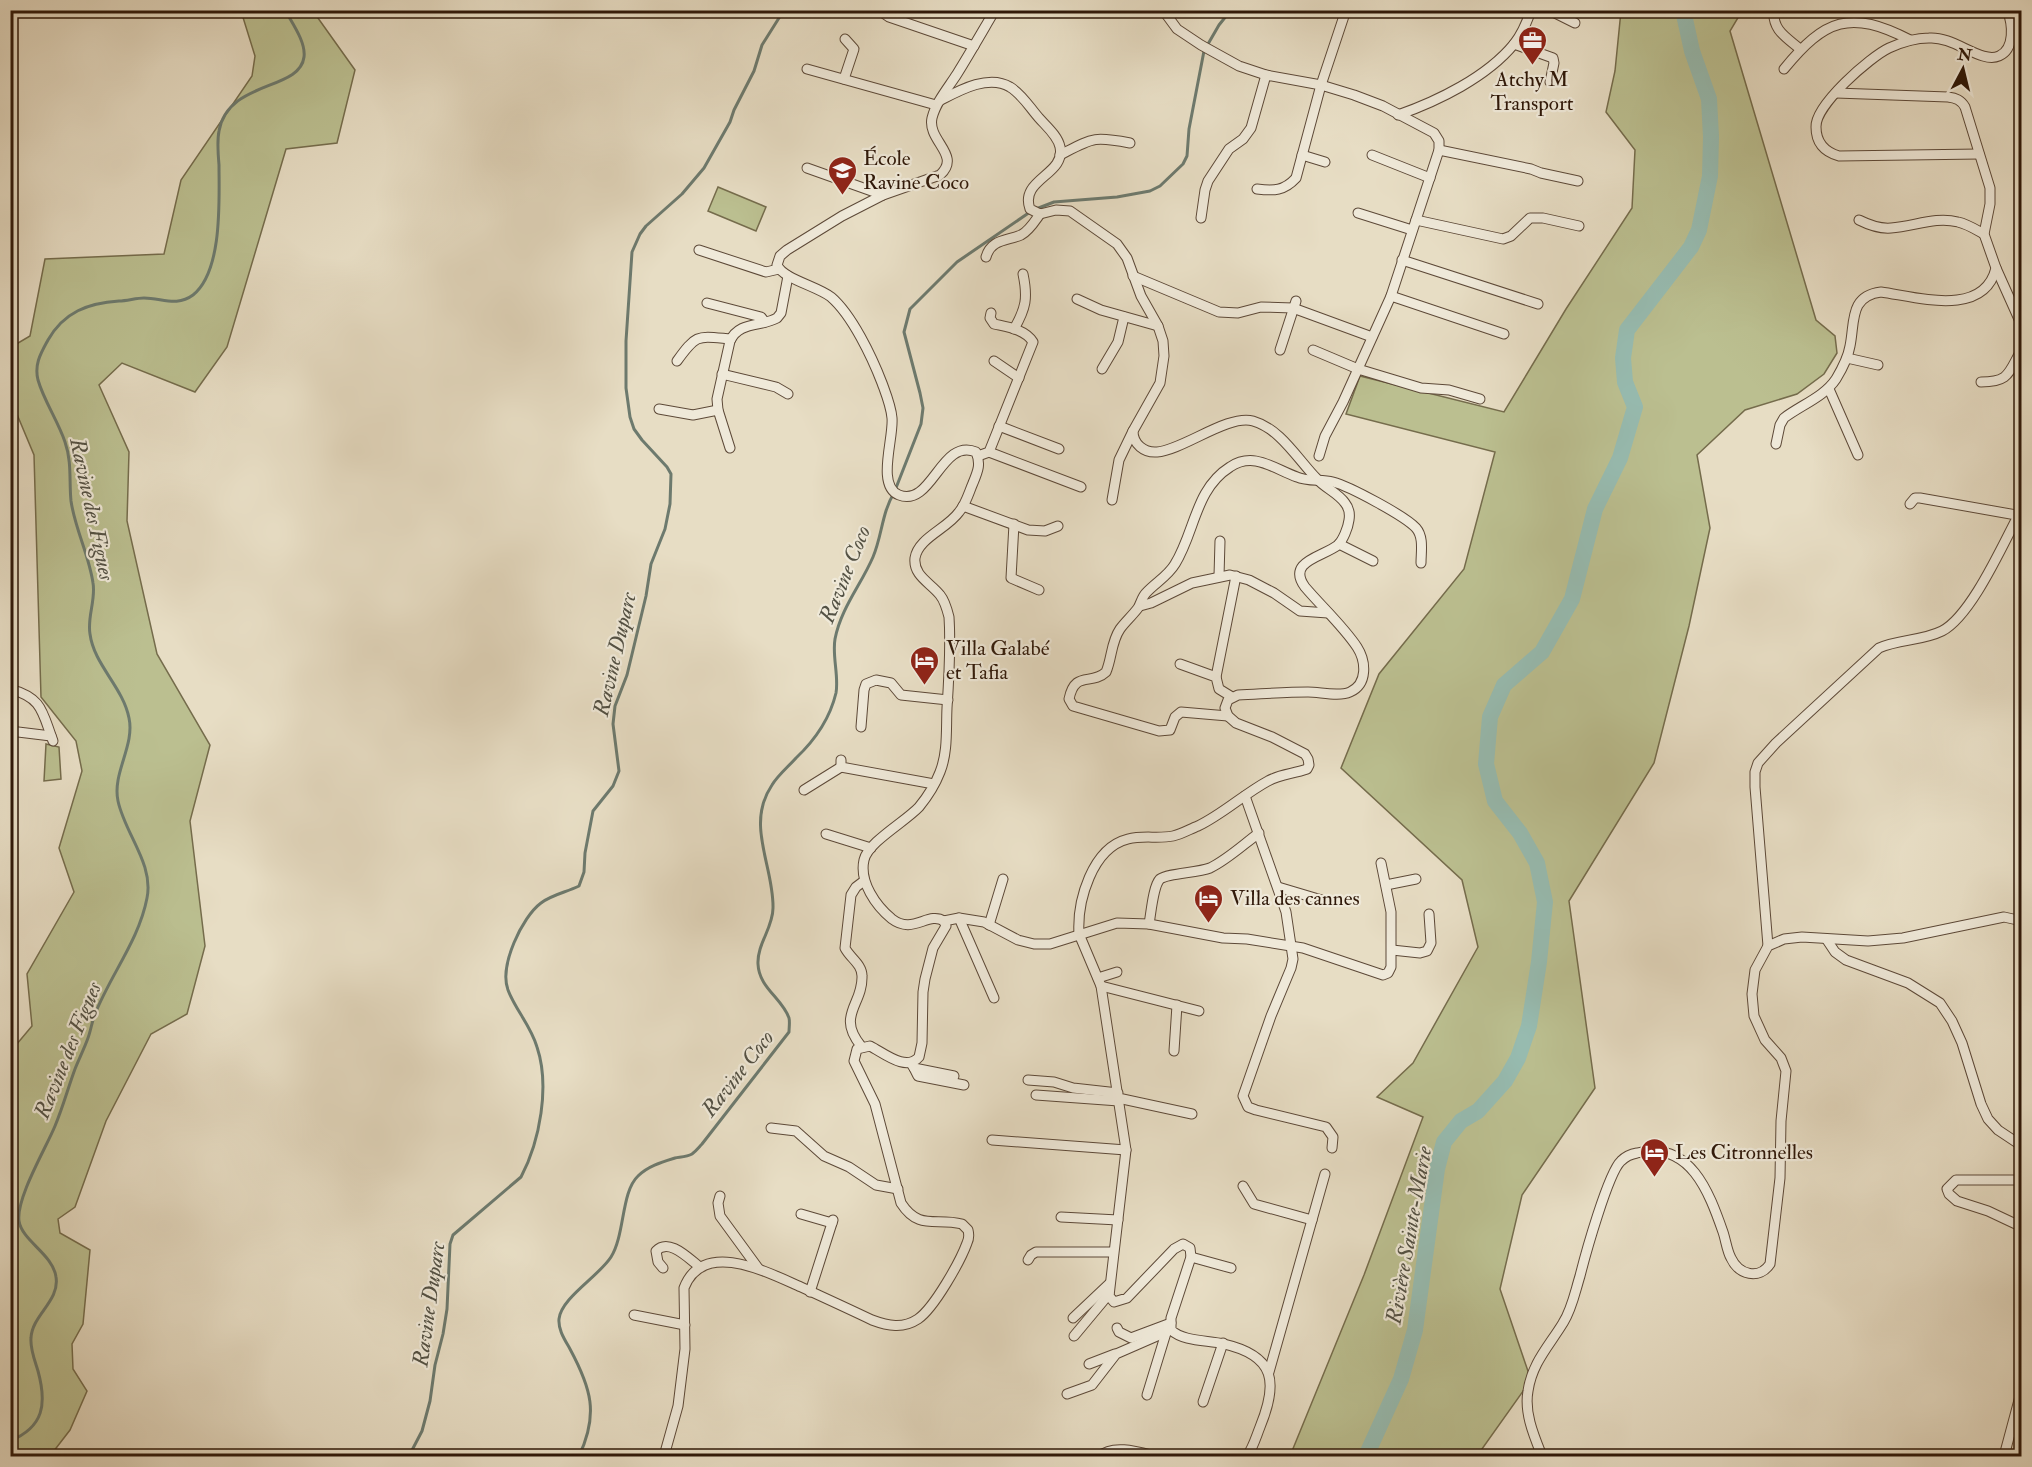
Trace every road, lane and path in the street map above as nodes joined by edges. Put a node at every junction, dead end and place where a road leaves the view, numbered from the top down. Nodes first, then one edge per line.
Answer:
1 (879, 10) edge
2 (995, 10) edge
3 (1163, 10) edge
4 (1532, 10) edge
5 (1550, 10) edge
6 (1774, 10) edge
7 (2007, 10) edge
8 (2015, 10) edge
9 (1342, 11) edge
10 (2022, 18) edge
11 (1575, 23) dead end
12 (845, 39) dead end
13 (1910, 40) junction
14 (1514, 44) junction
15 (974, 46) junction
16 (1800, 49) junction
17 (807, 69) dead end
18 (1784, 69) dead end
19 (1266, 75) junction
20 (844, 79) junction
21 (1550, 82) dead end
22 (1321, 85) junction
23 (1836, 93) junction
24 (938, 102) junction
25 (1398, 115) junction
26 (1130, 143) dead end
27 (1439, 150) junction
28 (1979, 154) junction
29 (1060, 155) junction
30 (1302, 155) junction
31 (1372, 156) dead end
32 (1325, 162) dead end
33 (807, 168) dead end
34 (1430, 178) junction
35 (1578, 181) dead end
36 (1257, 189) dead end
37 (883, 195) junction
38 (1358, 213) dead end
39 (1040, 214) junction
40 (1201, 218) dead end
41 (1859, 220) dead end
42 (1414, 225) junction
43 (1579, 226) dead end
44 (1984, 234) junction
45 (699, 250) dead end
46 (986, 257) dead end
47 (1402, 260) junction
48 (1996, 268) junction
49 (779, 269) junction
50 (1023, 274) dead end
51 (788, 276) junction
52 (1133, 276) junction
53 (1391, 296) junction
54 (1077, 299) dead end
55 (707, 303) dead end
56 (1538, 304) dead end
57 (1295, 305) junction
58 (991, 314) dead end
59 (1124, 317) junction
60 (765, 322) junction
61 (1158, 326) junction
62 (2022, 326) edge
63 (1014, 329) junction
64 (1504, 334) dead end
65 (1372, 338) junction
66 (731, 339) junction
67 (2022, 349) edge
68 (1280, 350) dead end
69 (1313, 350) dead end
70 (1847, 358) junction
71 (677, 361) dead end
72 (993, 361) dead end
73 (1878, 365) dead end
74 (1102, 369) dead end
75 (1358, 369) junction
76 (722, 374) junction
77 (1019, 378) junction
78 (1981, 382) dead end
79 (1829, 389) junction
80 (788, 393) dead end
81 (1480, 399) dead end
82 (659, 409) dead end
83 (718, 410) junction
84 (999, 426) junction
85 (1133, 430) junction
86 (1847, 433) junction
87 (1837, 438) dead end
88 (1776, 444) dead end
89 (730, 448) dead end
90 (1059, 449) dead end
91 (989, 452) junction
92 (1858, 455) dead end
93 (978, 456) junction
94 (1319, 456) dead end
95 (1317, 479) junction
96 (1081, 487) dead end
97 (1113, 500) dead end
98 (1910, 504) dead end
99 (963, 506) junction
100 (2020, 516) edge
101 (1014, 524) junction
102 (1058, 526) dead end
103 (1220, 541) dead end
104 (1339, 544) junction
105 (1373, 561) dead end
106 (1421, 563) dead end
107 (1219, 576) junction
108 (1236, 576) junction
109 (1040, 590) dead end
110 (1140, 606) junction
111 (1328, 614) junction
112 (1180, 664) dead end
113 (1216, 677) junction
114 (10, 689) edge
115 (1232, 697) junction
116 (948, 700) junction
117 (1228, 716) junction
118 (861, 727) dead end
119 (10, 731) edge
120 (934, 784) junction
121 (804, 790) dead end
122 (1245, 796) junction
123 (1259, 833) junction
124 (826, 834) dead end
125 (871, 848) junction
126 (1381, 863) dead end
127 (1003, 879) dead end
128 (1416, 879) dead end
129 (864, 881) junction
130 (1386, 885) junction
131 (1278, 887) junction
132 (1325, 901) dead end
133 (1429, 914) dead end
134 (959, 918) junction
135 (944, 921) junction
136 (2022, 921) edge
137 (1149, 924) junction
138 (989, 925) junction
139 (1079, 934) junction
140 (1827, 940) junction
141 (1292, 946) junction
142 (1768, 946) junction
143 (1392, 950) junction
144 (1118, 972) dead end
145 (1100, 982) junction
146 (994, 998) dead end
147 (1177, 1005) junction
148 (1199, 1011) dead end
149 (861, 1046) junction
150 (1174, 1051) dead end
151 (912, 1065) junction
152 (954, 1076) dead end
153 (1028, 1080) dead end
154 (964, 1085) dead end
155 (1036, 1095) dead end
156 (1118, 1097) junction
157 (1192, 1114) dead end
158 (771, 1128) dead end
159 (992, 1140) dead end
160 (2022, 1146) edge
161 (1332, 1148) dead end
162 (1126, 1150) junction
163 (1325, 1174) dead end
164 (2022, 1180) edge
165 (1243, 1186) dead end
166 (898, 1189) junction
167 (720, 1196) dead end
168 (1240, 1200) dead end
169 (1254, 1204) junction
170 (801, 1214) dead end
171 (1061, 1218) dead end
172 (1118, 1220) junction
173 (1312, 1220) junction
174 (2022, 1227) edge
175 (1113, 1251) junction
176 (1191, 1257) junction
177 (1028, 1260) dead end
178 (700, 1267) junction
179 (663, 1268) dead end
180 (758, 1268) junction
181 (1232, 1268) dead end
182 (1109, 1289) junction
183 (810, 1292) junction
184 (634, 1315) dead end
185 (1073, 1318) dead end
186 (685, 1325) junction
187 (1117, 1328) dead end
188 (1169, 1329) junction
189 (1074, 1336) dead end
190 (1222, 1343) junction
191 (1116, 1354) junction
192 (1089, 1364) dead end
193 (1269, 1372) junction
194 (2022, 1389) edge
195 (1067, 1394) dead end
196 (1147, 1395) dead end
197 (1203, 1402) dead end
198 (664, 1456) edge
199 (1100, 1456) edge
200 (1155, 1456) edge
201 (1247, 1456) edge
202 (1542, 1456) edge
203 (2004, 1456) edge

1 - 15 street
2 - 15 street
3 - 19 street
4 - 14 street
5 - 11 street
6 - 16 street
7 - 13 street
8 - 10 street
9 - 22 street
12 - 20 street
13 - 16 street
13 - 23 street
14 - 21 street
14 - 25 street
15 - 24 street
16 - 18 street
17 - 20 street
19 - 22 street
19 - 40 street
20 - 24 street
22 - 25 street
22 - 30 street
23 - 28 street
23 - 28 street
24 - 29 street
24 - 37 street
25 - 27 street
26 - 29 street
27 - 34 street
27 - 35 street
28 - 44 street
29 - 39 street
30 - 32 street
30 - 36 street
31 - 34 street
33 - 37 street
34 - 42 street
37 - 49 street
38 - 42 street
39 - 46 street
39 - 52 street
41 - 44 street
42 - 43 street
42 - 47 street
44 - 48 street
45 - 49 street
47 - 53 street
47 - 56 street
48 - 62 street
48 - 70 street
49 - 51 street
50 - 63 street
51 - 60 street
51 - 93 street
52 - 57 street
52 - 61 street
53 - 64 street
53 - 65 street
54 - 59 street
55 - 60 street
57 - 65 street
57 - 68 street
58 - 63 street
59 - 61 street
59 - 74 street
60 - 66 street
61 - 85 street
63 - 77 street
65 - 75 street
66 - 71 street
66 - 76 street
67 - 78 street
69 - 75 street
70 - 73 street
70 - 79 street
72 - 77 street
75 - 81 street
75 - 94 street
76 - 80 street
76 - 83 street
77 - 84 street
79 - 86 street
79 - 88 street
82 - 83 street
83 - 89 street
84 - 90 street
84 - 91 street
85 - 95 street
85 - 97 street
86 - 87 street
86 - 92 street
91 - 93 street
91 - 96 street
93 - 99 street
95 - 104 street
95 - 106 street
95 - 110 street
98 - 100 street
99 - 101 street
99 - 116 street
100 - 142 street
101 - 102 street
101 - 109 street
103 - 107 street
104 - 105 street
104 - 111 street
107 - 108 street
107 - 110 street
108 - 111 street
108 - 113 street
110 - 117 street
111 - 115 street
112 - 113 street
113 - 115 street
114 - 119 street
115 - 117 street
116 - 118 street
116 - 120 street
117 - 122 street
120 - 121 street
120 - 125 street
122 - 123 street
122 - 139 street
123 - 131 street
123 - 137 street
124 - 125 street
125 - 129 street
126 - 130 street
127 - 138 street
128 - 130 street
129 - 135 street
129 - 149 street
130 - 143 street
131 - 132 street
131 - 141 street
133 - 143 street
134 - 135 street
134 - 138 street
134 - 146 street
135 - 151 street
136 - 140 street
137 - 139 street
137 - 141 street
138 - 139 street
139 - 145 street
140 - 142 street
140 - 160 street
141 - 143 street
141 - 161 street
142 - 202 street
144 - 145 street
145 - 147 street
145 - 156 street
147 - 148 street
147 - 150 street
149 - 151 street
149 - 166 street
151 - 152 street
151 - 154 street
153 - 156 street
155 - 156 street
156 - 157 street
156 - 162 street
158 - 166 street
159 - 162 street
162 - 172 street
163 - 173 street
164 - 174 street
165 - 169 street
166 - 183 street
167 - 180 street
168 - 169 street
169 - 173 street
170 - 183 street
171 - 172 street
172 - 175 street
173 - 193 street
175 - 177 street
175 - 182 street
176 - 181 street
176 - 182 street
176 - 188 street
178 - 179 street
178 - 180 street
178 - 186 street
180 - 183 street
182 - 185 street
182 - 189 street
184 - 186 street
186 - 198 street
187 - 188 street
188 - 190 street
188 - 191 street
188 - 196 street
190 - 193 street
190 - 197 street
191 - 192 street
191 - 195 street
193 - 201 street
194 - 203 street
199 - 200 street

